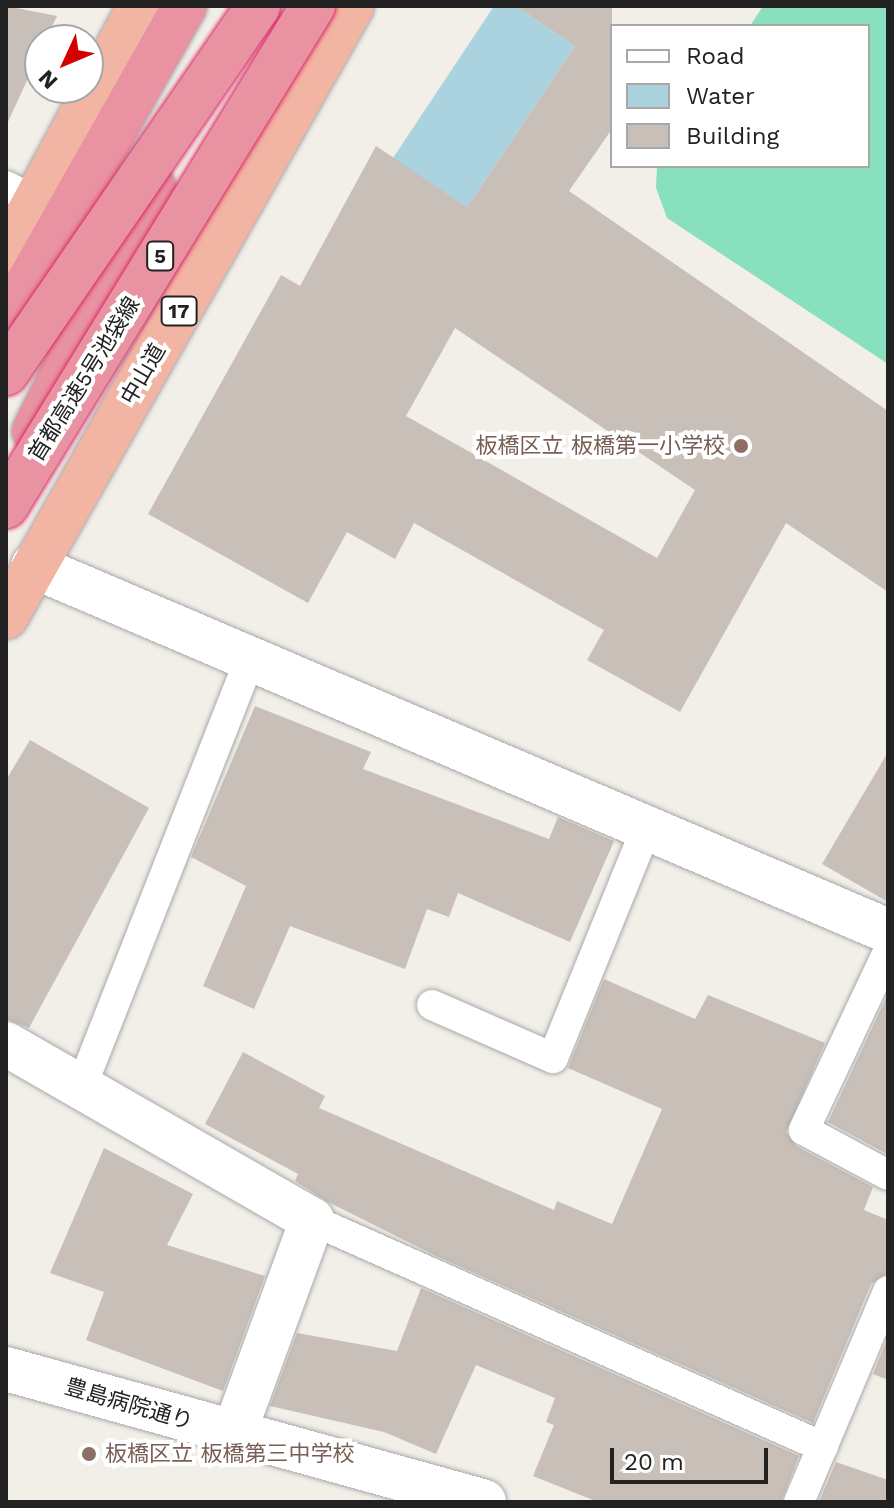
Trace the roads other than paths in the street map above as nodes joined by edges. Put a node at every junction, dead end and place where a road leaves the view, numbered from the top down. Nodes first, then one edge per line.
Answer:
1 (140, 6) edge
2 (185, 6) edge
3 (258, 6) edge
4 (313, 6) edge
5 (352, 6) edge
6 (20, 194) edge
7 (6, 256) edge
8 (6, 322) edge
9 (6, 358) edge
10 (6, 373) edge
11 (6, 492) edge
12 (6, 506) edge
13 (33, 566) junction
14 (6, 617) edge
15 (250, 659) junction
16 (647, 827) junction
17 (885, 928) edge
18 (432, 1005) dead end
19 (6, 1044) edge
20 (81, 1088) junction
21 (888, 1175) edge
22 (312, 1220) junction
23 (888, 1291) edge
24 (6, 1369) edge
25 (234, 1433) junction
26 (823, 1447) junction
27 (484, 1502) edge
28 (799, 1502) edge

1 - 6 highway
2 - 8 highway
3 - 9 highway
3 - 10 highway, bridge
3 - 11 highway, bridge
4 - 12 highway, 首都高速5号池袋線 / 5, bridge
5 - 13 highway, 中山道 / 17
6 - 7 highway
13 - 14 highway, 中山道 / 17
13 - 15 street
15 - 16 street
15 - 20 lane
16 - 17 street
16 - 18 lane
17 - 21 lane
19 - 20 street
20 - 22 street
22 - 25 street
22 - 26 lane
23 - 26 lane
24 - 25 street, 豊島病院通り
25 - 27 street, 豊島病院通り
26 - 28 lane

